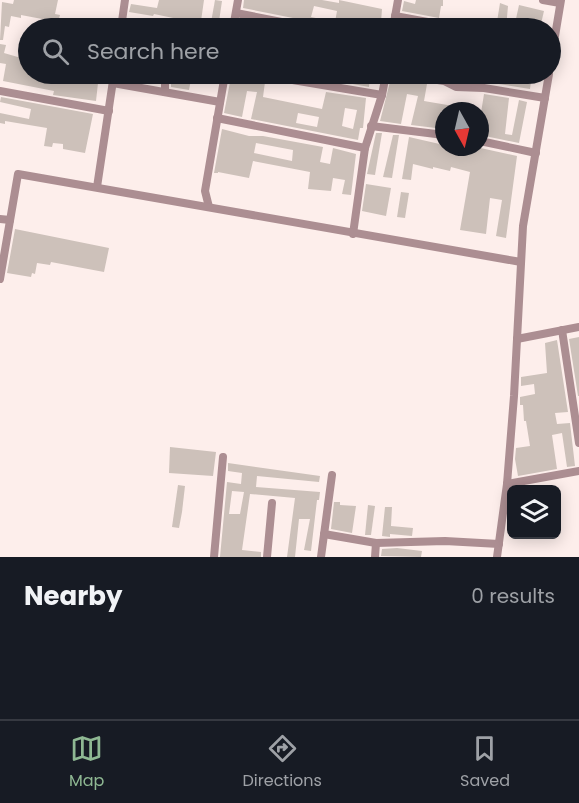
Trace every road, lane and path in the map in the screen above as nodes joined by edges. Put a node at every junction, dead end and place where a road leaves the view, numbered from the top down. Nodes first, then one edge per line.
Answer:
1 (125, 0) edge
2 (238, 0) edge
3 (388, 0) edge
4 (543, 0) edge
5 (398, 1) edge
6 (560, 2) edge
7 (236, 14) junction
8 (395, 16) joint
9 (122, 18) edge
10 (235, 18) edge
11 (258, 18) edge
12 (406, 18) edge
13 (557, 18) edge
14 (113, 84) edge
15 (119, 84) edge
16 (165, 84) edge
17 (223, 84) edge
18 (317, 84) edge
19 (384, 84) edge
20 (450, 84) edge
21 (547, 84) edge
22 (0, 91) edge
23 (165, 92) junction
24 (382, 95) junction
25 (545, 98) junction
26 (220, 102) junction
27 (109, 111) junction
28 (218, 118) junction
29 (371, 126) junction
30 (435, 134) edge
31 (489, 143) edge
32 (365, 148) junction
33 (536, 153) junction
34 (97, 187) junction
35 (209, 207) junction
36 (0, 219) edge
37 (10, 220) junction
38 (353, 234) junction
39 (521, 262) junction
40 (0, 279) edge
41 (579, 327) edge
42 (562, 330) junction
43 (517, 339) junction
44 (579, 443) edge
45 (223, 457) dead end
46 (579, 471) edge
47 (332, 475) dead end
48 (507, 484) junction
49 (272, 503) dead end
50 (324, 534) junction
51 (376, 543) junction
52 (499, 544) junction
53 (215, 557) edge
54 (267, 557) edge
55 (321, 557) edge
56 (375, 557) edge
57 (497, 557) edge

1 - 9 street
2 - 7 street
3 - 5 street
4 - 6 street
5 - 8 street
6 - 13 street
7 - 10 street
7 - 11 street
8 - 12 street
14 - 27 street
15 - 23 street
16 - 23 street
17 - 26 street
18 - 24 street
19 - 24 street
20 - 25 street
21 - 25 street
22 - 27 street
23 - 26 street
24 - 29 street
25 - 33 street
26 - 28 street
27 - 34 street
28 - 32 street
28 - 35 street
29 - 30 street
29 - 32 street
31 - 33 street
32 - 38 street
33 - 39 street
34 - 35 street
34 - 37 street
35 - 38 street
36 - 37 street
37 - 40 street
38 - 39 street
39 - 43 street
41 - 42 street
42 - 43 street
42 - 44 street
43 - 48 street
45 - 53 street
46 - 48 street
47 - 50 street
48 - 52 street
49 - 54 street
50 - 51 street
50 - 55 street
51 - 52 street
51 - 56 street
52 - 57 street

